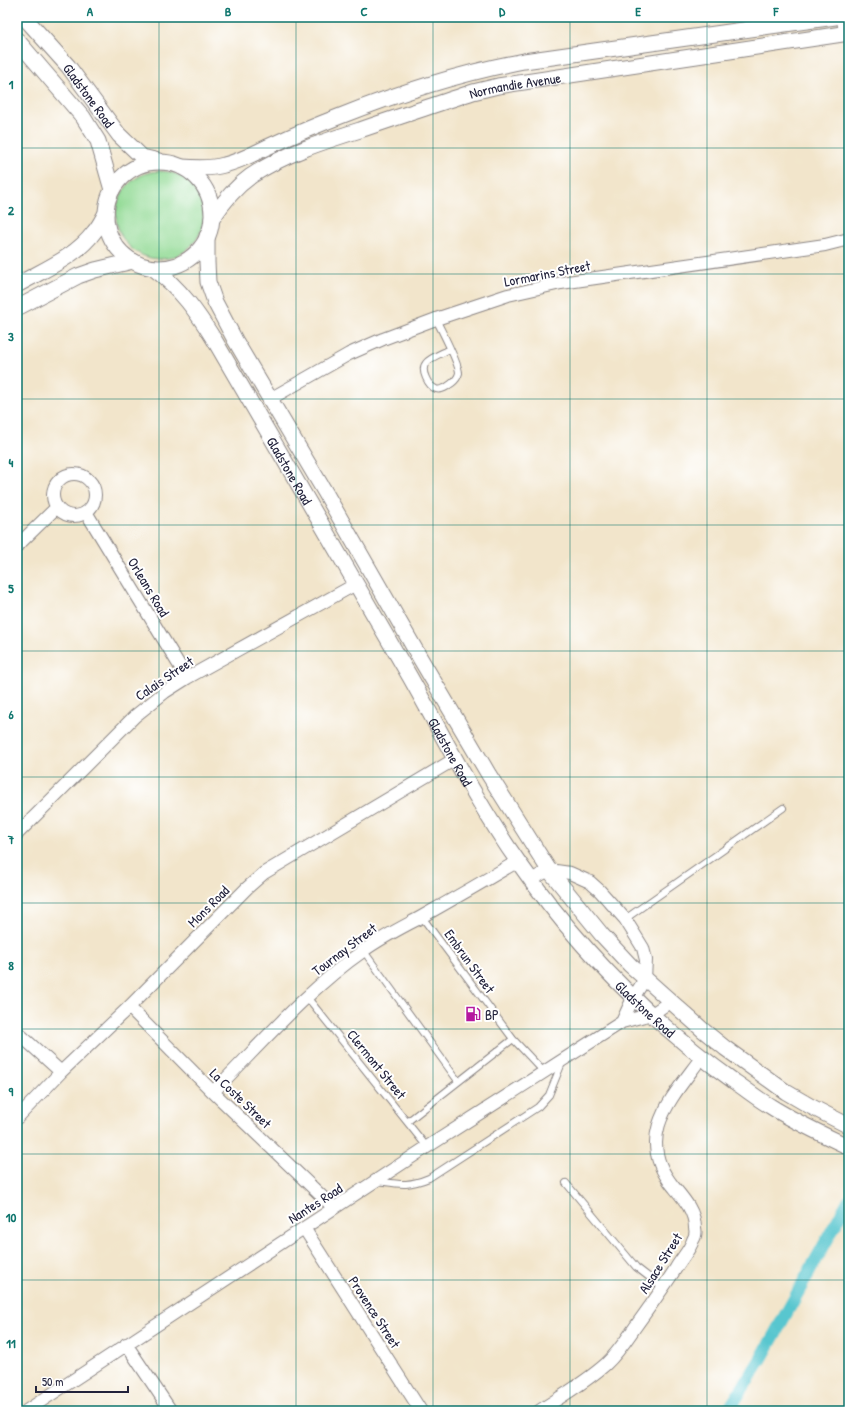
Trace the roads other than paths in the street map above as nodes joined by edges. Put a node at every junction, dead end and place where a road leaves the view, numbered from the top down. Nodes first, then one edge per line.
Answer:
1 (24, 17) edge
2 (835, 17) edge
3 (842, 17) edge
4 (848, 35) edge
5 (17, 40) edge
6 (161, 162) junction
7 (182, 167) junction
8 (112, 190) junction
9 (106, 214) junction
10 (212, 218) junction
11 (208, 236) junction
12 (849, 239) edge
13 (132, 261) junction
14 (153, 268) junction
15 (17, 285) edge
16 (17, 308) edge
17 (436, 319) junction
18 (450, 349) junction
19 (267, 393) junction
20 (247, 396) junction
21 (278, 413) junction
22 (262, 422) junction
23 (57, 507) junction
24 (86, 512) junction
25 (17, 546) edge
26 (364, 560) junction
27 (348, 570) junction
28 (356, 584) junction
29 (380, 588) junction
30 (364, 598) junction
31 (187, 678) junction
32 (464, 734) junction
33 (447, 745) junction
34 (455, 759) junction
35 (481, 763) junction
36 (463, 774) junction
37 (783, 808) dead end
38 (17, 834) edge
39 (527, 835) junction
40 (508, 847) junction
41 (518, 861) junction
42 (549, 870) junction
43 (531, 880) junction
44 (422, 917) junction
45 (625, 919) junction
46 (363, 950) junction
47 (645, 979) junction
48 (307, 997) junction
49 (632, 998) junction
50 (671, 1001) junction
51 (129, 1007) junction
52 (652, 1014) junction
53 (622, 1022) junction
54 (17, 1032) edge
55 (704, 1032) junction
56 (513, 1039) junction
57 (725, 1048) junction
58 (702, 1057) junction
59 (562, 1060) junction
60 (61, 1072) junction
61 (544, 1072) junction
62 (458, 1081) junction
63 (213, 1092) junction
64 (17, 1118) edge
65 (407, 1122) junction
66 (849, 1126) edge
67 (427, 1147) junction
68 (849, 1147) edge
69 (377, 1181) junction
70 (566, 1183) dead end
71 (334, 1208) junction
72 (304, 1228) junction
73 (663, 1288) junction
74 (126, 1344) junction
75 (26, 1411) edge
76 (171, 1411) edge
77 (420, 1411) edge
78 (540, 1411) edge

1 - 6 street, Gladstone Road
2 - 7 street, Normandie Avenue
3 - 4 street
4 - 10 street, Normandie Avenue
5 - 8 street, Gladstone Road
6 - 7 street
6 - 8 street
7 - 10 street
8 - 9 street
9 - 13 street
9 - 15 street
10 - 11 street
11 - 14 street
11 - 19 street, Gladstone Road
12 - 17 street, Lormarins Street
13 - 14 street
13 - 16 street
14 - 20 street, Gladstone Road
17 - 18 lane
17 - 19 street, Lormarins Street
18 - 18 lane
19 - 20 street
19 - 21 street, Gladstone Road
20 - 22 street, Gladstone Road
21 - 22 street
21 - 26 street, Gladstone Road
22 - 27 street, Gladstone Road
23 - 24 street
23 - 24 street
23 - 25 street
24 - 31 street, Orleans Road
26 - 27 street
26 - 29 street, Gladstone Road
27 - 28 street, Gladstone Road
28 - 30 street, Gladstone Road
28 - 31 street, Calais Street
29 - 30 street
29 - 32 street, Gladstone Road
30 - 33 street, Gladstone Road
31 - 38 street, Calais Street
32 - 33 street
32 - 35 street, Gladstone Road
33 - 34 street, Gladstone Road
34 - 36 street, Gladstone Road
34 - 51 street, Mons Road
35 - 36 street
35 - 39 street, Gladstone Road
36 - 40 street, Gladstone Road
37 - 45 lane
39 - 40 street
39 - 42 street, Gladstone Road
40 - 41 street, Gladstone Road
41 - 43 street, Gladstone Road
41 - 44 street, Tournay Street
42 - 43 street
42 - 45 street
42 - 47 street, Gladstone Road
43 - 49 street, Gladstone Road
44 - 46 street, Tournay Street
44 - 56 lane, Embrun Street
45 - 47 street
46 - 48 street, Tournay Street
46 - 62 lane
47 - 49 street
47 - 50 street, Gladstone Road
48 - 63 street, Tournay Street
48 - 65 lane, Clermont Street
49 - 52 street, Gladstone Road
49 - 53 street
50 - 52 street, Nantes Road
50 - 55 street, Gladstone Road
51 - 60 street, Mons Road
51 - 63 street, La Coste Street
52 - 53 street, Nantes Road
52 - 58 street, Gladstone Road
53 - 59 street, Nantes Road
54 - 60 street
55 - 57 street, Gladstone Road
55 - 58 street
56 - 61 lane, Embrun Street
56 - 62 lane
57 - 58 street
57 - 66 street, Gladstone Road
58 - 68 street, Gladstone Road
58 - 73 street, Alsace Street
59 - 61 street, Nantes Road
59 - 69 lane
60 - 64 street, Mons Road
61 - 67 street, Nantes Road
62 - 65 lane
63 - 71 street, La Coste Street
65 - 67 lane, Clermont Street
67 - 69 street, Nantes Road
69 - 71 street, Nantes Road
70 - 73 lane
71 - 72 street, Nantes Road
72 - 74 street, Nantes Road
72 - 77 street, Provence Street
73 - 78 street, Alsace Street
74 - 75 street, Nantes Road
74 - 76 street

